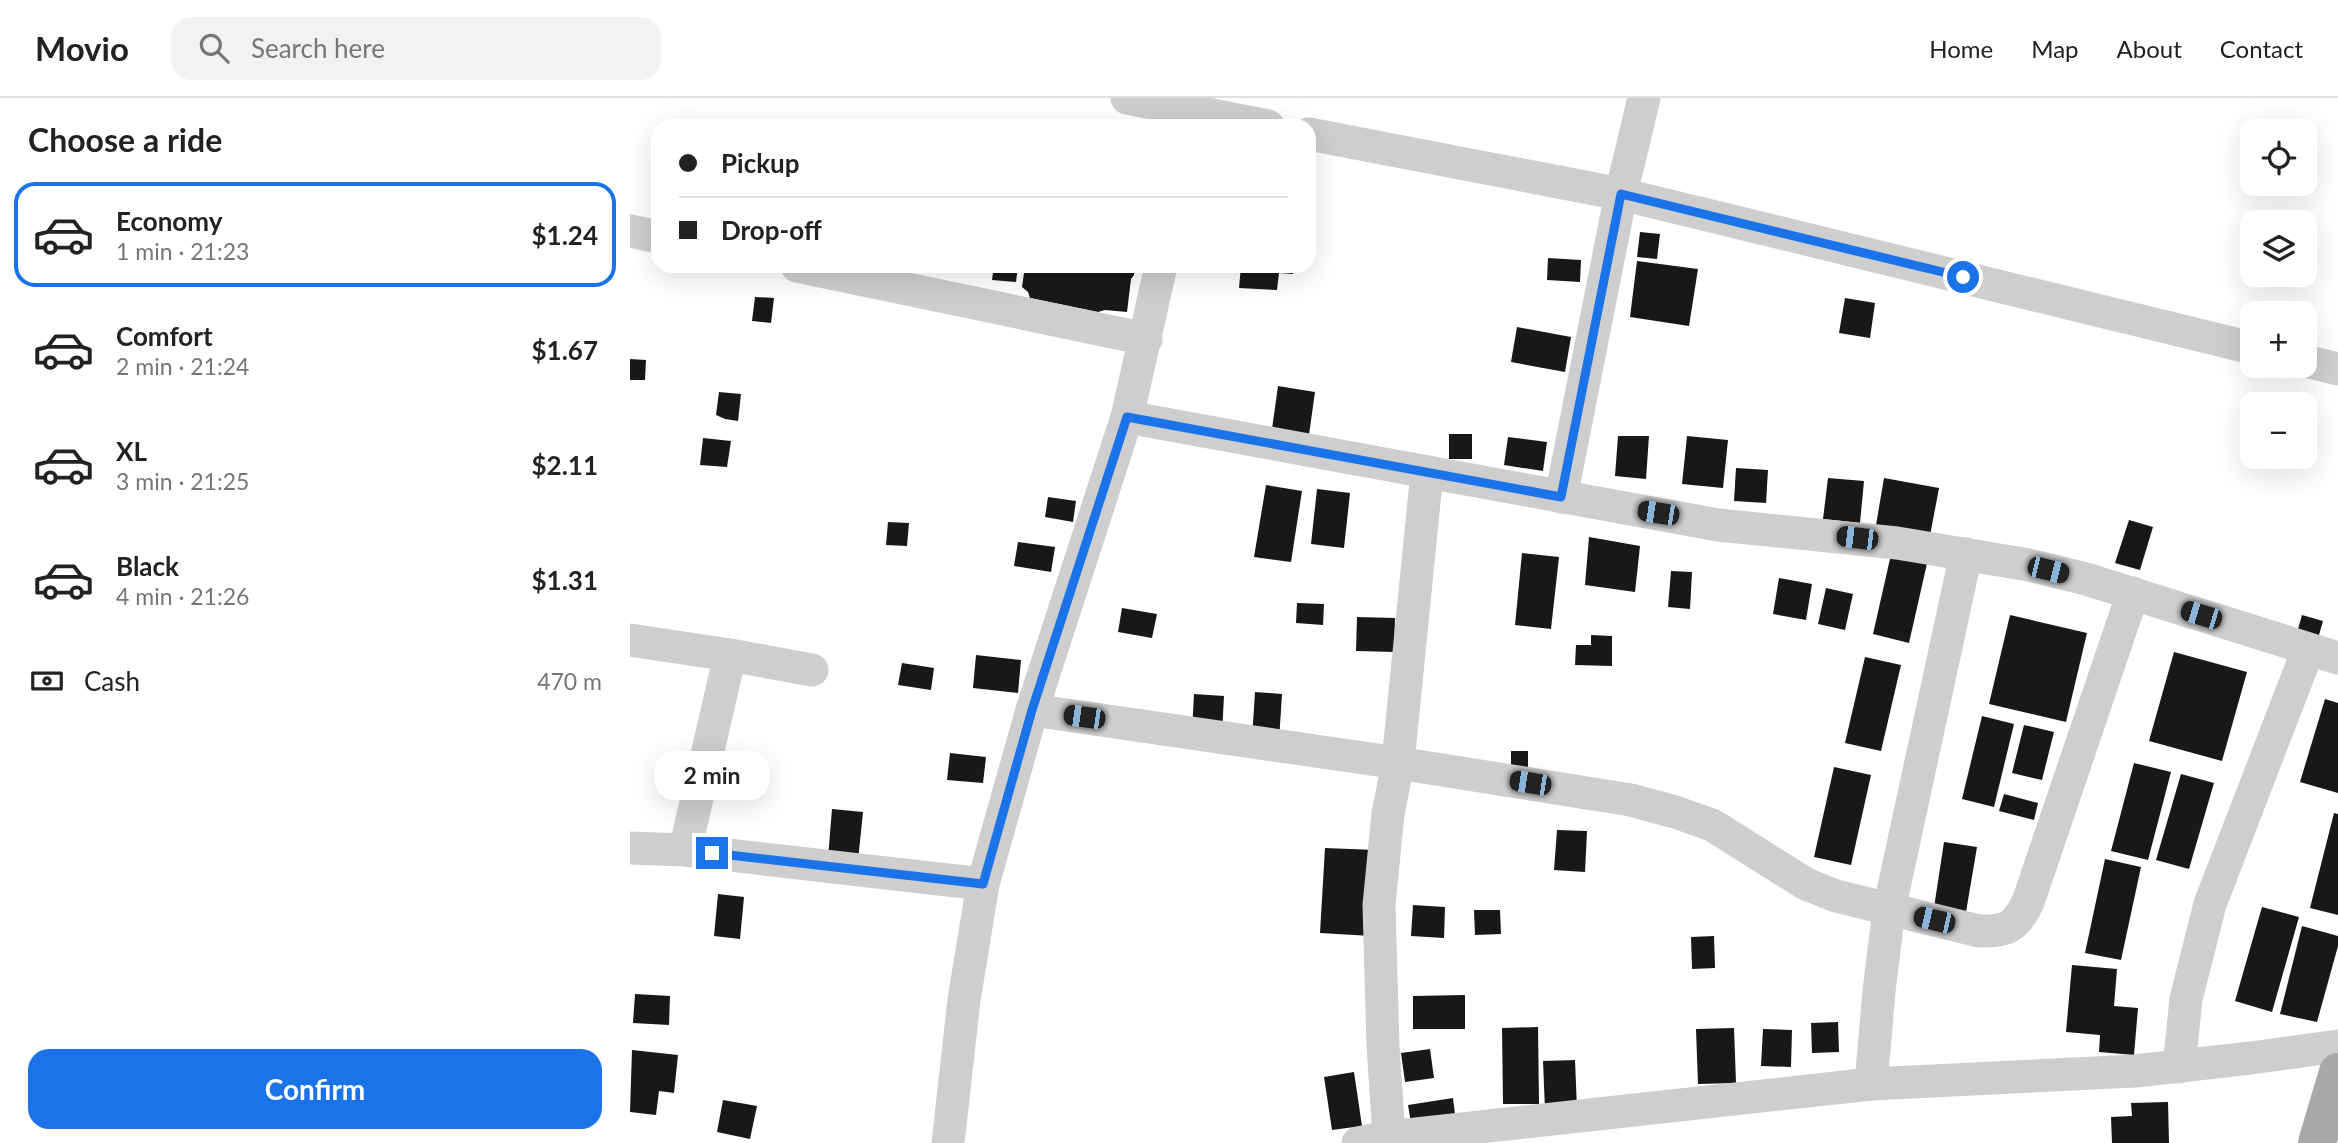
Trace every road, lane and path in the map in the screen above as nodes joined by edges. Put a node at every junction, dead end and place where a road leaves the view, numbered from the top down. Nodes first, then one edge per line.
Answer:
1 (1128, 98) edge
2 (1644, 98) edge
3 (1194, 112) edge
4 (1231, 119) edge
5 (1316, 135) edge
6 (1621, 194) junction
7 (630, 231) edge
8 (651, 236) edge
9 (830, 273) edge
10 (1160, 273) edge
11 (1146, 339) junction
12 (2240, 345) edge
13 (2317, 364) edge
14 (2338, 369) edge
15 (1127, 417) junction
16 (1427, 472) junction
17 (1561, 497) junction
18 (1966, 554) junction
19 (2133, 593) junction
20 (630, 640) edge
21 (2323, 654) edge
22 (730, 655) junction
23 (812, 670) dead end
24 (1032, 710) junction
25 (1398, 763) junction
26 (630, 848) edge
27 (685, 850) junction
28 (983, 884) junction
29 (1889, 910) junction
30 (2338, 1046) edge
31 (2179, 1067) junction
32 (2338, 1072) edge
33 (1871, 1084) junction
34 (1373, 1140) edge
35 (948, 1143) edge
36 (2317, 1143) edge

1 - 3 street
2 - 6 street
3 - 4 street
5 - 6 street
6 - 12 street
6 - 17 street
7 - 8 street
9 - 11 street
10 - 11 street
11 - 15 street
13 - 14 street
15 - 16 street
15 - 24 street
16 - 17 street
16 - 25 street
17 - 18 street
18 - 19 street
18 - 29 street
19 - 21 street
19 - 29 street
20 - 22 street
21 - 31 street
22 - 23 street
22 - 27 street
24 - 25 street
24 - 28 street
25 - 29 street
25 - 34 street
26 - 27 street
27 - 28 street
28 - 35 street
29 - 33 street
30 - 31 street
31 - 33 street
32 - 36 main road
33 - 34 street

